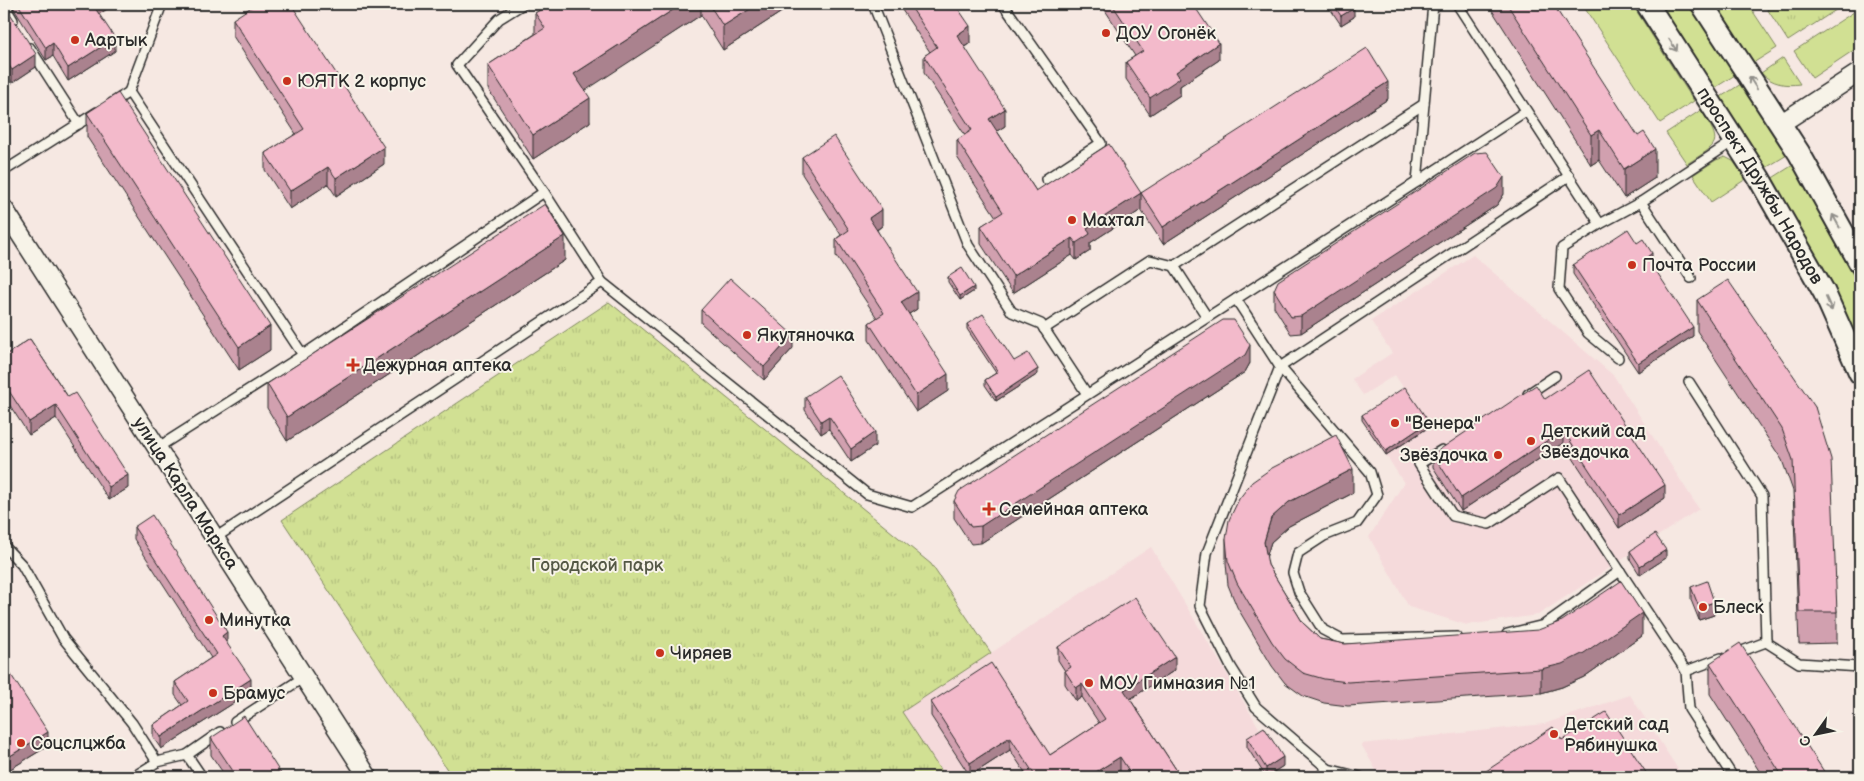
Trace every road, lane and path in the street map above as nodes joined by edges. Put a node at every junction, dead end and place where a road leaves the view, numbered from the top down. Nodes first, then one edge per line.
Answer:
1 (9, 4) edge
2 (162, 4) edge
3 (523, 4) edge
4 (873, 4) edge
5 (1003, 4) edge
6 (1433, 4) edge
7 (1457, 4) edge
8 (1647, 4) edge
9 (1702, 4) edge
10 (18, 27) edge
11 (22, 35) edge
12 (1860, 72) edge
13 (128, 92) junction
14 (1424, 104) junction
15 (1526, 111) junction
16 (78, 124) junction
17 (1780, 124) junction
18 (1735, 140) junction
19 (4, 171) edge
20 (1569, 176) junction
21 (1046, 178) dead end
22 (1417, 182) junction
23 (544, 192) junction
24 (1641, 202) junction
25 (4, 209) edge
26 (1600, 224) junction
27 (1860, 263) edge
28 (1174, 266) junction
29 (1691, 278) dead end
30 (602, 282) junction
31 (1236, 299) junction
32 (1207, 317) junction
33 (1044, 329) junction
34 (303, 355) junction
35 (1618, 358) dead end
36 (1280, 367) junction
37 (1860, 373) edge
38 (1555, 376) dead end
39 (1689, 382) dead end
40 (1087, 394) junction
41 (1523, 397) edge
42 (1451, 444) edge
43 (157, 448) junction
44 (215, 538) junction
45 (4, 546) edge
46 (1620, 571) junction
47 (1466, 636) edge
48 (1494, 636) edge
49 (1766, 642) junction
50 (1860, 667) edge
51 (1686, 671) junction
52 (304, 677) junction
53 (186, 755) junction
54 (157, 762) junction
55 (1328, 769) junction
56 (133, 777) edge
57 (202, 777) edge
58 (368, 777) edge
59 (1319, 777) edge
60 (1360, 777) edge
61 (1733, 777) edge

1 - 10 lane
2 - 13 lane
3 - 23 lane
4 - 33 lane
5 - 21 lane
6 - 14 lane
7 - 15 lane
8 -> 18 street, проспект Дружбы Народов
17 -> 9 street
11 - 16 lane
12 - 17 street
13 - 16 lane
13 - 34 lane
14 - 22 lane
14 - 28 lane
15 - 20 lane
15 - 22 lane
16 - 19 lane
27 -> 17 street
18 - 24 lane
18 -> 37 street, проспект Дружбы Народов
20 - 26 lane
20 - 36 lane
22 - 31 lane
23 - 30 lane
23 - 34 lane
24 - 26 lane
24 - 29 lane
25 - 43 street, улица Карла Маркса
26 - 35 lane
28 - 32 lane
28 - 33 lane
30 - 40 lane
30 - 44 lane
31 - 32 lane
31 - 36 lane
32 - 40 lane
33 - 40 lane
34 - 43 lane
36 - 47 lane
36 - 55 lane
38 - 41 lane
39 - 49 lane
42 - 46 lane
43 - 44 street, улица Карла Маркса
44 - 52 street, улица Карла Маркса
45 - 54 lane
46 - 48 lane
46 - 51 lane
49 - 50 lane
49 - 51 lane
51 - 61 lane
52 - 53 lane
52 - 58 street, улица Карла Маркса
53 - 54 lane
53 - 57 lane
54 - 56 lane
55 - 59 lane
55 - 60 lane

